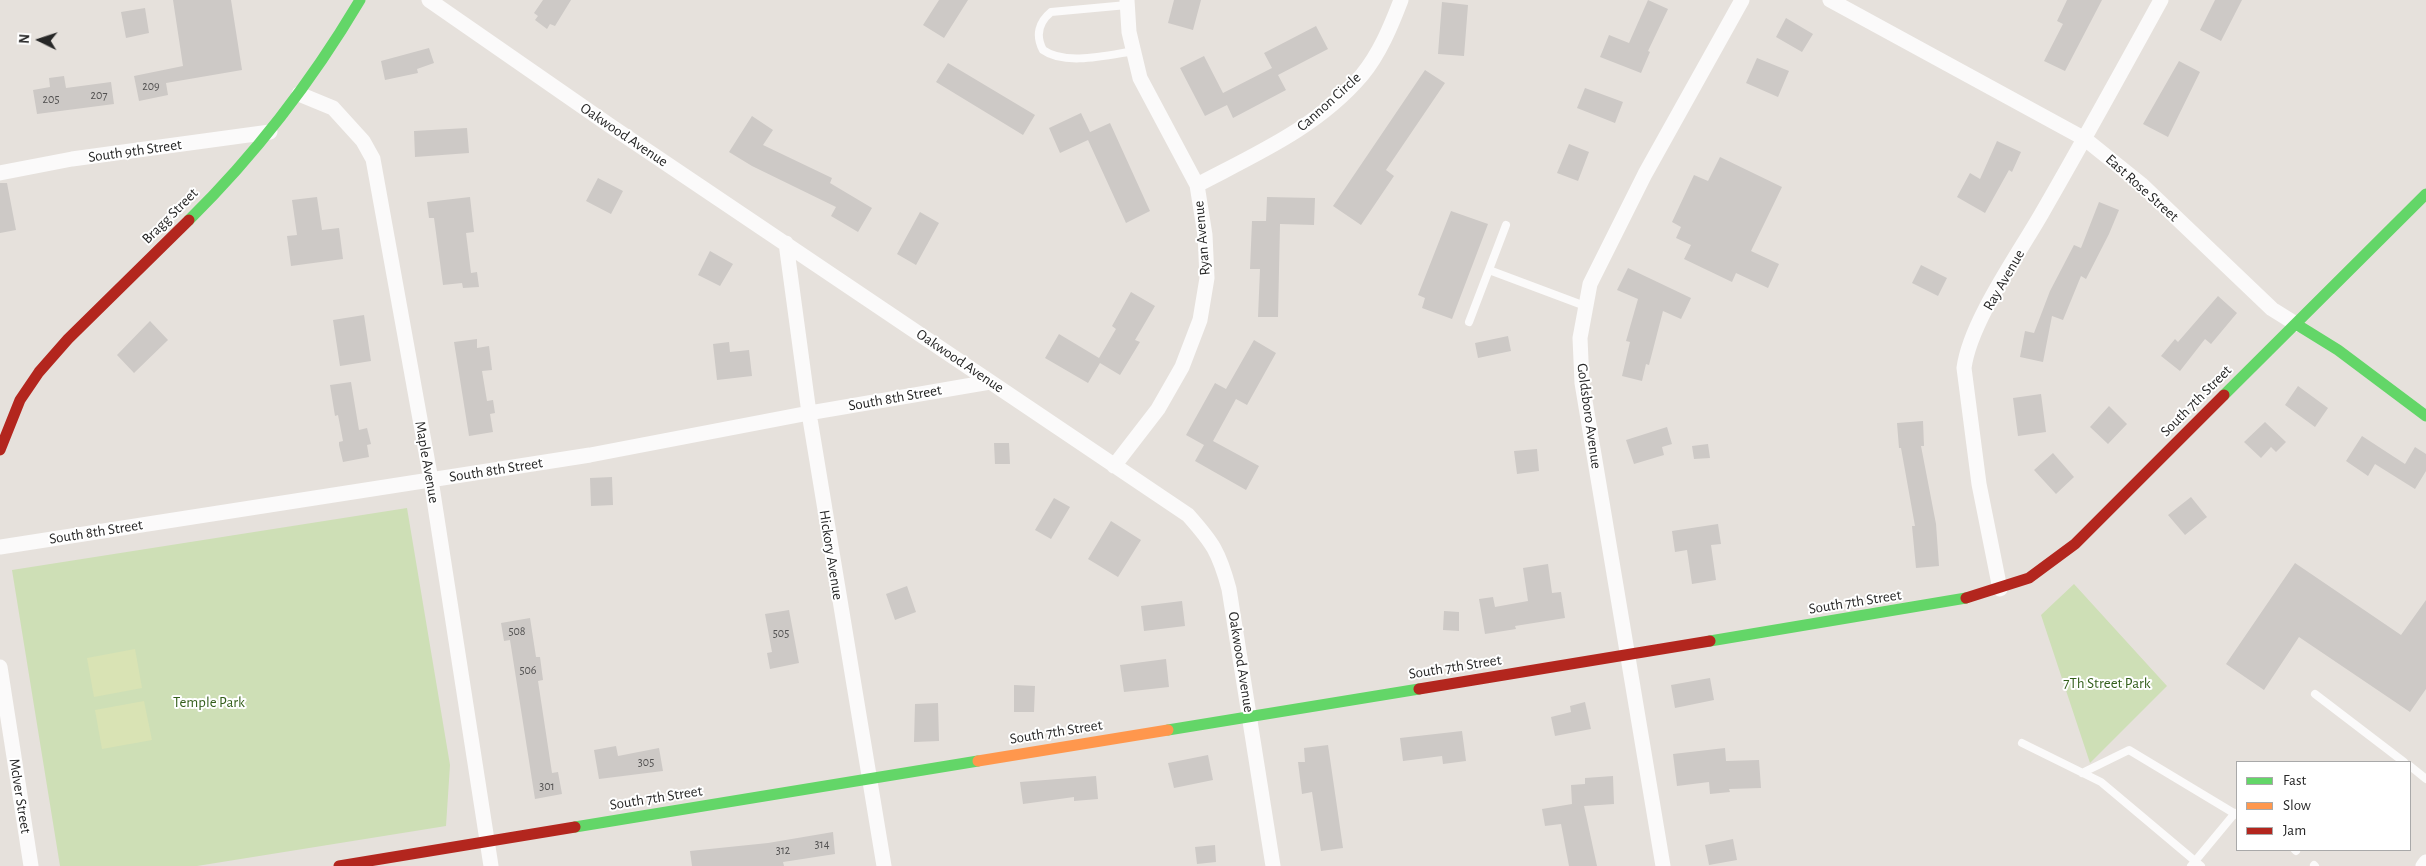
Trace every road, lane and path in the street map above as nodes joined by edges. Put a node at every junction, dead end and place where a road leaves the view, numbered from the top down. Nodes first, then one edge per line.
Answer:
1 (360, 0) edge
2 (429, 0) edge
3 (1401, 0) edge
4 (1742, 0) edge
5 (1830, 0) edge
6 (2161, 0) edge
7 (1127, 3) edge
8 (1134, 51) junction
9 (299, 94) junction
10 (270, 132) junction
11 (2085, 139) junction
12 (0, 173) edge
13 (1197, 185) junction
14 (2426, 194) edge
15 (1506, 224) dead end
16 (786, 243) junction
17 (1489, 270) junction
18 (1585, 306) junction
19 (1469, 322) dead end
20 (2296, 324) junction
21 (990, 382) junction
22 (809, 413) junction
23 (2426, 416) edge
24 (0, 450) edge
25 (1114, 466) junction
26 (431, 480) junction
27 (0, 547) edge
28 (2000, 589) junction
29 (1628, 654) junction
30 (0, 667) edge
31 (2314, 694) dead end
32 (1249, 716) junction
33 (2022, 743) dead end
34 (2403, 761) edge
35 (2411, 767) edge
36 (2082, 773) junction
37 (870, 778) junction
38 (2426, 779) edge
39 (2236, 814) edge
40 (487, 842) junction
41 (2426, 862) edge
42 (2196, 864) edge
43 (31, 866) edge
44 (339, 866) edge
45 (491, 866) edge
46 (884, 866) edge
47 (1273, 866) edge
48 (1663, 866) edge
49 (2423, 866) edge

1 - 9 street, Bragg Street
2 - 16 street, Oakwood Avenue
3 - 13 street, Cannon Circle
4 - 18 street, Goldsboro Avenue
5 - 11 street, East Rose Street
6 - 11 street, Ray Avenue
7 - 8 street, Ryan Avenue
7 - 8 lane
8 - 13 street, Ryan Avenue
9 - 10 street, Bragg Street
9 - 26 street, Maple Avenue
10 - 12 street, South 9th Street
10 - 24 street, Bragg Street
11 - 20 street, East Rose Street
11 - 28 street, Ray Avenue
13 - 25 street, Ryan Avenue
14 - 20 street, South 7th Street
15 - 17 lane
16 - 21 street, Oakwood Avenue
16 - 22 street, Hickory Avenue
17 - 18 lane
17 - 19 lane
18 - 29 street, Goldsboro Avenue
20 - 23 street, East Rose Street
20 - 28 street, South 7th Street
21 - 22 street, South 8th Street
21 - 25 street, Oakwood Avenue
22 - 26 street, South 8th Street
22 - 37 street, Hickory Avenue
25 - 32 street, Oakwood Avenue
26 - 27 street, South 8th Street
26 - 40 street, Maple Avenue
28 - 29 street, South 7th Street
29 - 32 street, South 7th Street
29 - 48 street, Goldsboro Avenue
30 - 43 street, McIver Street
31 - 34 lane
32 - 37 street, South 7th Street
32 - 47 street, Oakwood Avenue
33 - 36 lane
35 - 38 lane
36 - 39 lane
36 - 42 lane
37 - 40 street, South 7th Street
37 - 46 street, Hickory Avenue
39 - 42 lane
40 - 44 street, South 7th Street
40 - 45 street, Maple Avenue
41 - 49 street

